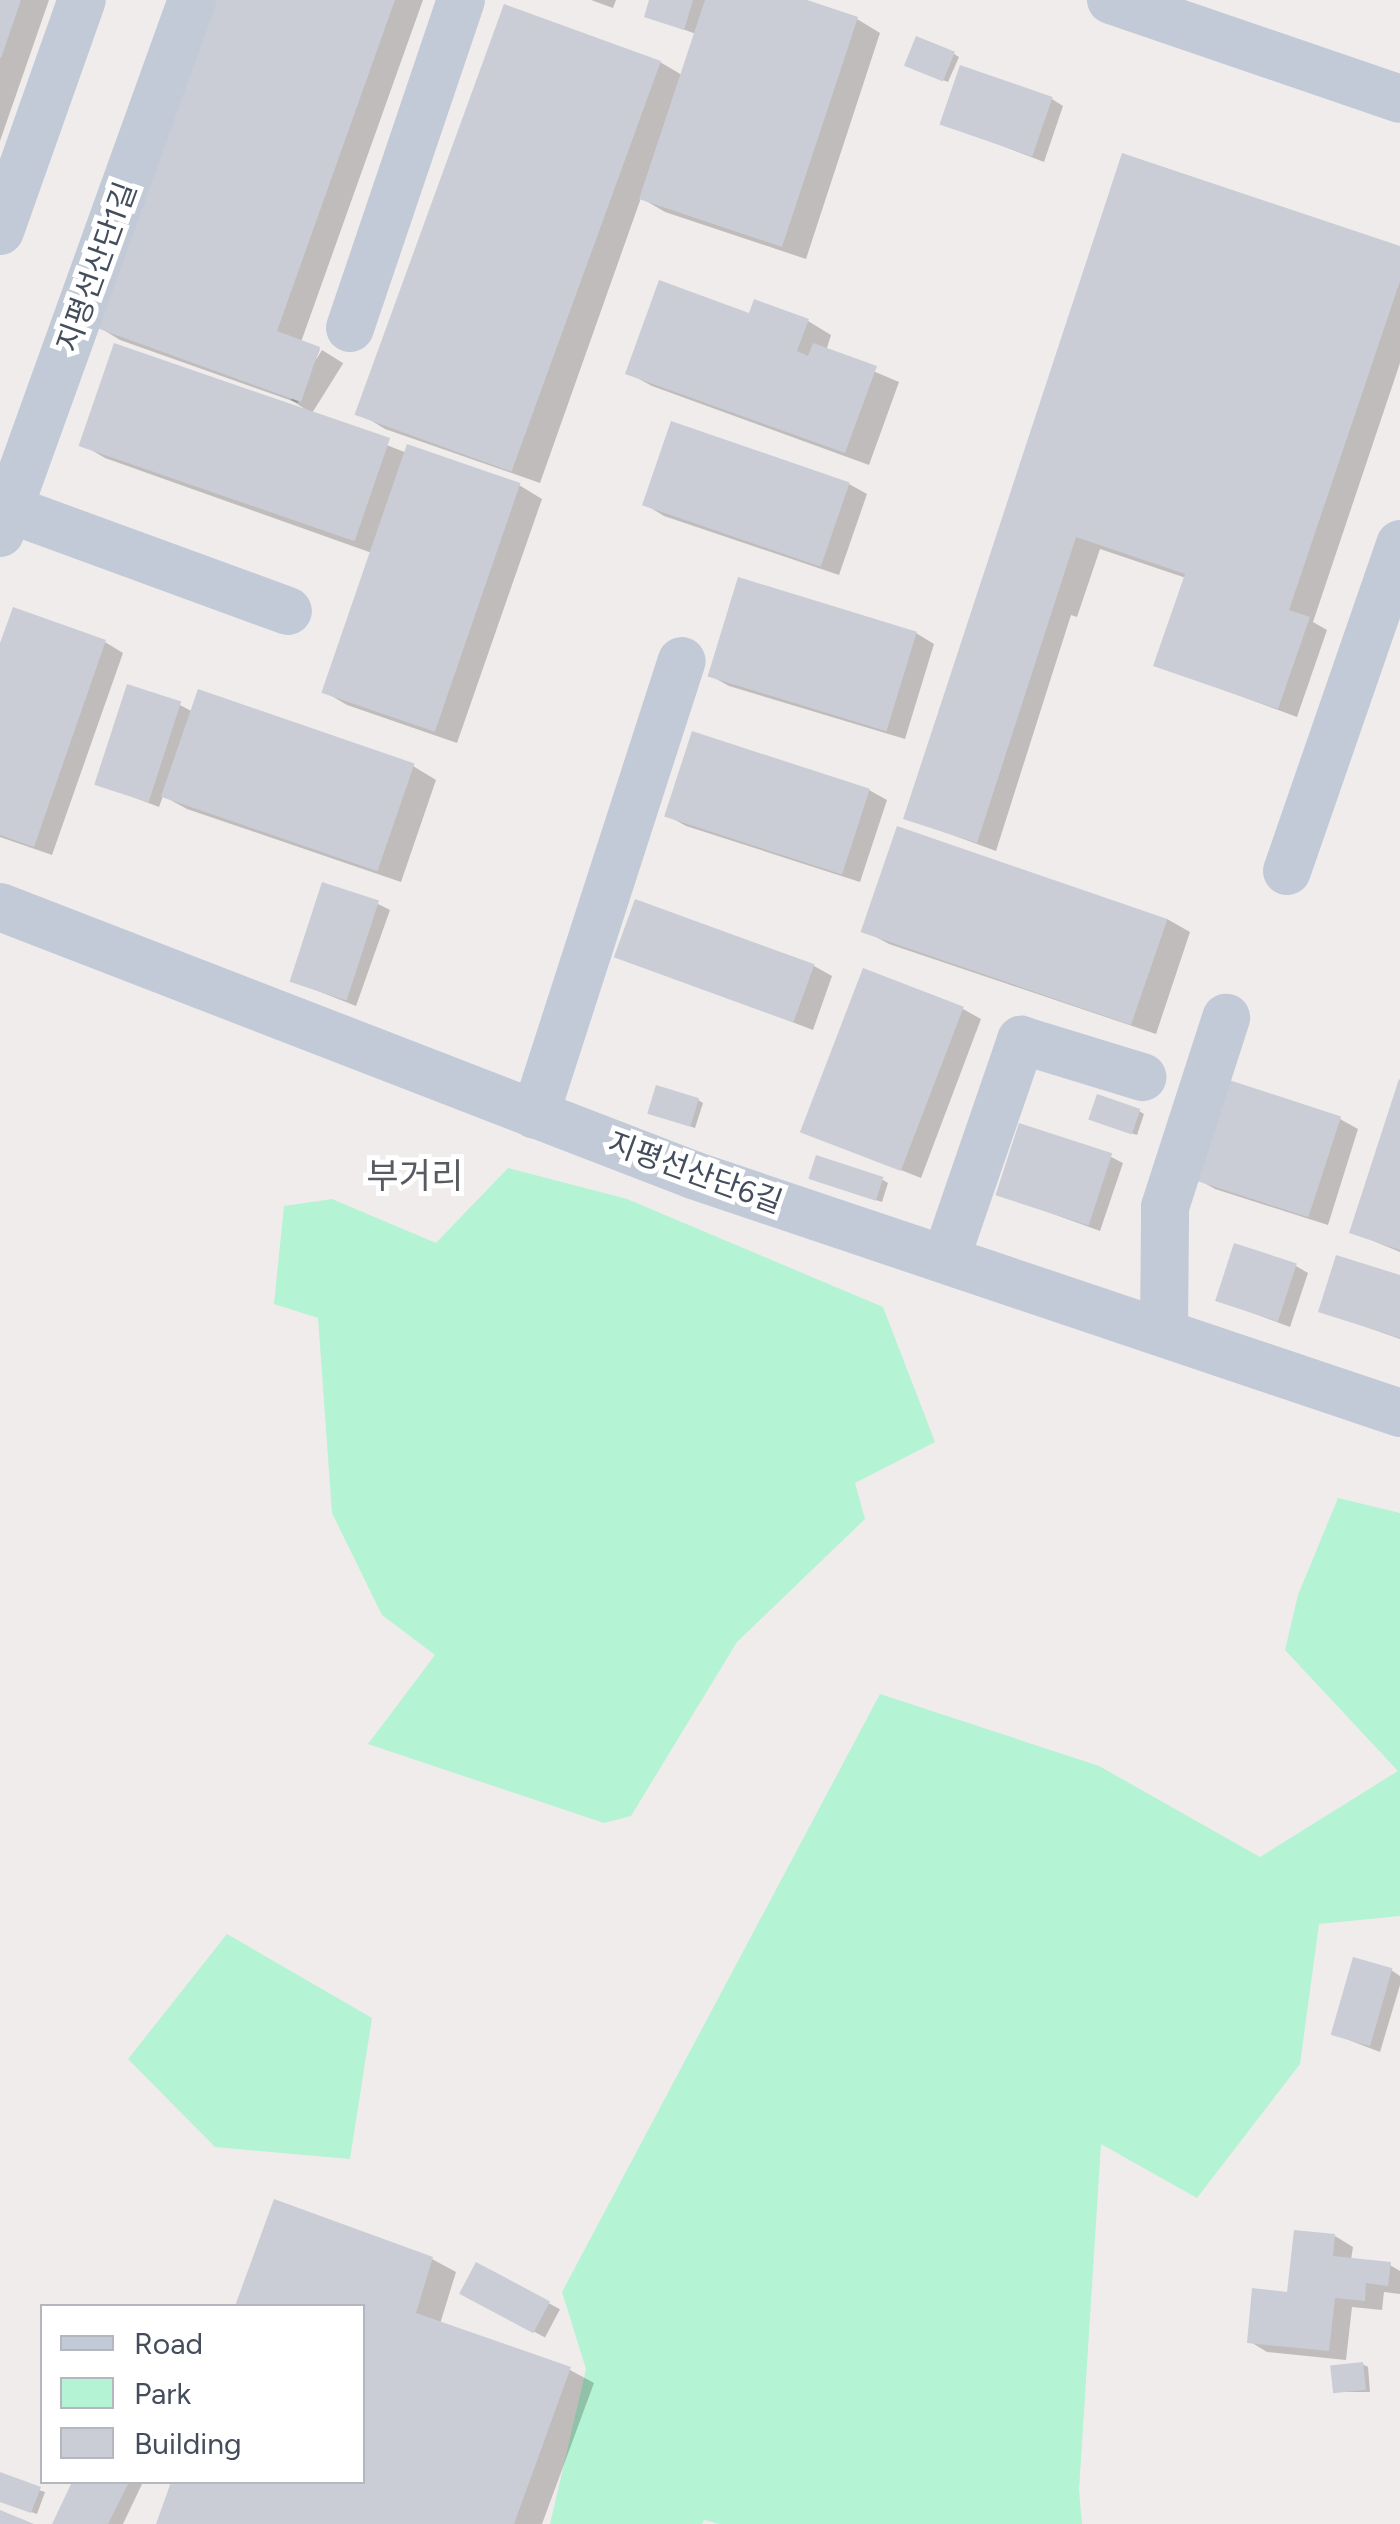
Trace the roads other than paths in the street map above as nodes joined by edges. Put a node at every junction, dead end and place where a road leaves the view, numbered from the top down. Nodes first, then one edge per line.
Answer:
1 (82, 0) edge
2 (461, 0) edge
3 (1112, 0) edge
4 (183, 2) edge
5 (1400, 99) edge
6 (0, 231) edge
7 (350, 328) dead end
8 (4, 521) edge
9 (1400, 544) edge
10 (288, 610) dead end
11 (682, 662) dead end
12 (1287, 871) dead end
13 (0, 907) edge
14 (1226, 1018) dead end
15 (1142, 1077) dead end
16 (536, 1115) junction
17 (946, 1258) junction
18 (1164, 1333) junction
19 (1400, 1413) edge

1 - 6 street
2 - 7 street
3 - 5 street
4 - 8 street, 지평선산단1길
8 - 10 street
9 - 12 street
11 - 16 street
13 - 16 street, 지평선산단6길
14 - 18 street
15 - 17 street
16 - 17 street, 지평선산단6길
17 - 18 street, 지평선산단6길
18 - 19 street, 지평선산단6길

